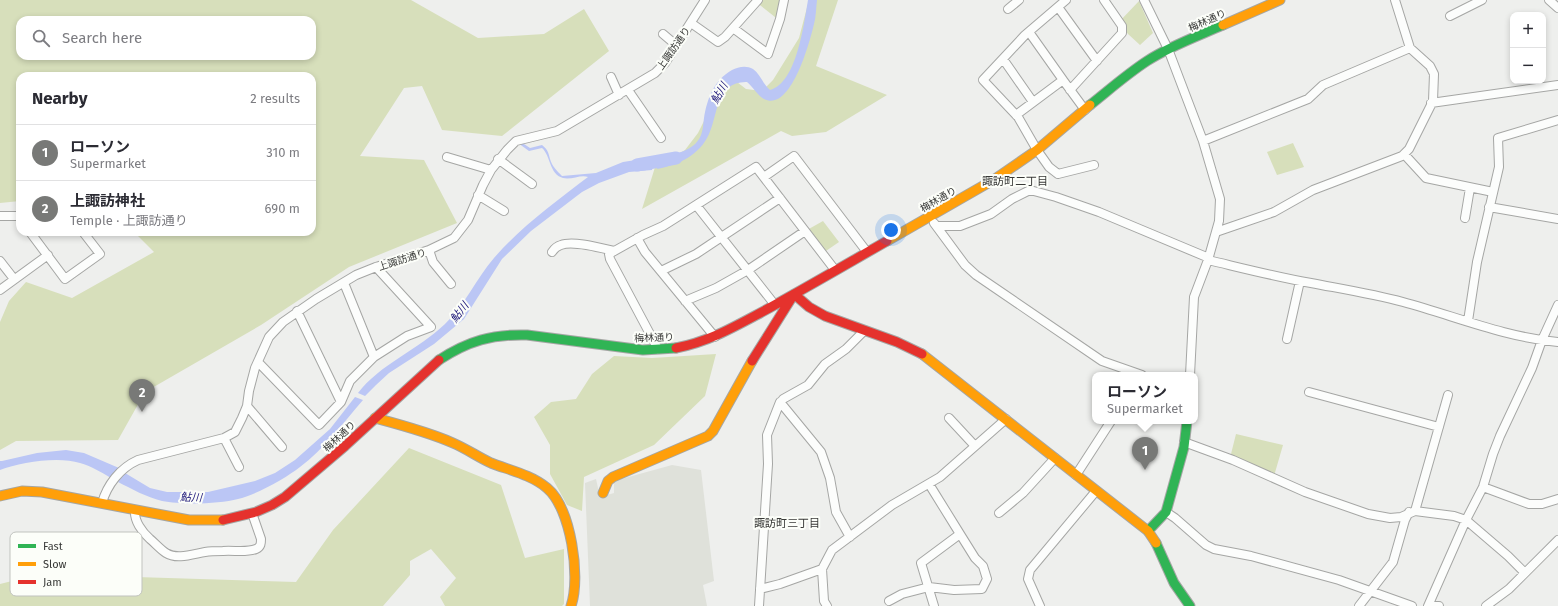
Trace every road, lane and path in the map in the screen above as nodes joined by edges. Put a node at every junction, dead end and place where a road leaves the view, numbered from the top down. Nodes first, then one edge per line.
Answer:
1 (705, 0) edge
2 (758, 0) edge
3 (784, 0) edge
4 (1019, 0) edge
5 (1066, 0) edge
6 (1104, 0) edge
7 (1144, 0) edge
8 (1280, 0) edge
9 (1395, 0) edge
10 (1482, 0) edge
11 (1549, 0) edge
12 (1058, 7) junction
13 (1558, 8) edge
14 (1008, 9) dead end
15 (1450, 16) dead end
16 (690, 23) junction
17 (733, 28) junction
18 (1029, 32) junction
19 (663, 34) dead end
20 (676, 45) junction
21 (1410, 48) junction
22 (1168, 49) junction
23 (1003, 59) junction
24 (1097, 61) junction
25 (611, 77) dead end
26 (1063, 80) junction
27 (1558, 85) edge
28 (628, 90) junction
29 (1070, 90) junction
30 (619, 95) junction
31 (1033, 102) junction
32 (1431, 104) junction
33 (1085, 110) junction
34 (1016, 115) junction
35 (1558, 120) edge
36 (661, 138) dead end
37 (1203, 141) junction
38 (1037, 150) junction
39 (1404, 154) junction
40 (447, 157) dead end
41 (498, 159) junction
42 (1094, 165) dead end
43 (491, 170) junction
44 (764, 177) junction
45 (532, 184) dead end
46 (1470, 188) junction
47 (1493, 192) junction
48 (478, 195) junction
49 (780, 198) junction
50 (696, 205) junction
51 (1489, 207) junction
52 (504, 212) dead end
53 (0, 216) edge
54 (16, 216) edge
55 (927, 217) junction
56 (1465, 218) dead end
57 (1558, 220) edge
58 (937, 226) junction
59 (805, 231) junction
60 (1216, 232) junction
61 (33, 236) edge
62 (86, 236) edge
63 (721, 237) junction
64 (637, 238) junction
65 (429, 250) junction
66 (614, 251) junction
67 (552, 252) dead end
68 (867, 252) junction
69 (48, 255) junction
70 (1208, 259) junction
71 (0, 261) edge
72 (376, 267) junction
73 (748, 270) junction
74 (835, 270) junction
75 (661, 271) junction
76 (14, 280) junction
77 (1300, 281) junction
78 (344, 283) junction
79 (451, 284) dead end
80 (0, 290) edge
81 (794, 294) junction
82 (685, 301) junction
83 (775, 305) junction
84 (1558, 305) edge
85 (297, 311) junction
86 (1468, 321) junction
87 (864, 331) junction
88 (715, 337) junction
89 (1287, 339) dead end
90 (1542, 340) junction
91 (1558, 342) edge
92 (658, 349) junction
93 (374, 357) junction
94 (258, 362) junction
95 (1133, 372) edge
96 (1190, 372) edge
97 (1309, 392) dead end
98 (1448, 395) dead end
99 (783, 398) dead end
100 (340, 402) junction
101 (247, 406) junction
102 (375, 418) junction
103 (949, 418) dead end
104 (1006, 419) junction
105 (1109, 424) edge
106 (1187, 424) edge
107 (1439, 427) junction
108 (224, 438) junction
109 (1184, 442) junction
110 (975, 446) junction
111 (282, 447) dead end
112 (1055, 458) junction
113 (239, 467) dead end
114 (1076, 475) junction
115 (929, 484) junction
116 (1483, 487) junction
117 (1096, 491) junction
118 (603, 493) dead end
119 (0, 496) edge
120 (1558, 500) edge
121 (102, 503) junction
122 (135, 510) junction
123 (1166, 512) junction
124 (1412, 512) junction
125 (252, 513) junction
126 (999, 513) dead end
127 (1466, 520) junction
128 (1148, 531) junction
129 (960, 534) junction
130 (850, 537) junction
131 (1558, 540) edge
132 (822, 569) junction
133 (1525, 573) junction
134 (929, 587) junction
135 (760, 589) junction
136 (1370, 590) junction
137 (889, 601) dead end
138 (571, 606) edge
139 (759, 606) edge
140 (827, 606) edge
141 (934, 606) edge
142 (1040, 606) edge
143 (1190, 606) edge
144 (1359, 606) edge
145 (1412, 606) edge
146 (1429, 606) edge
147 (1439, 606) edge
148 (1486, 606) edge

1 - 16 street, 上諏訪通り
2 - 17 street
3 - 17 street
4 - 14 street
5 - 12 street
6 - 24 street
7 - 22 street
8 - 22 main road, 梅林通り
9 - 21 street
10 - 15 street
11 - 13 street
12 - 18 street
12 - 24 street
16 - 17 street
16 - 20 street, 上諏訪通り
18 - 23 street
18 - 26 street
19 - 20 street
20 - 28 street, 上諏訪通り
21 - 32 street
21 - 37 street
22 - 33 main road, 梅林通り
22 - 37 street
23 - 31 street
23 - 34 street
24 - 29 street
25 - 30 street
26 - 29 street
26 - 31 street
27 - 32 street
28 - 30 street, 上諏訪通り
28 - 36 street
29 - 33 street
30 - 41 street, 上諏訪通り
31 - 34 street
32 - 39 street
33 - 38 main road, 梅林通り
34 - 38 street
35 - 47 street
37 - 60 street
38 - 42 street
38 - 55 main road, 梅林通り
39 - 46 street
39 - 60 street
40 - 43 street
41 - 43 street, 上諏訪通り
41 - 45 street
43 - 48 street, 上諏訪通り
44 - 49 street
44 - 50 street
44 - 68 street
46 - 47 street
46 - 56 street
47 - 51 street
48 - 52 street
48 - 65 street, 上諏訪通り
49 - 59 street
49 - 63 street
50 - 63 street
50 - 64 street
51 - 57 street
51 - 86 street
53 - 54 street
55 - 58 street
55 - 68 main road, 梅林通り
58 - 70 street
58 - 95 street
59 - 73 street
59 - 74 street
60 - 70 street
61 - 69 street
62 - 69 street
63 - 73 street
63 - 75 street
64 - 66 street
64 - 75 street
65 - 72 street, 上諏訪通り
65 - 79 street
66 - 67 street
66 - 92 street
68 - 74 main road, 梅林通り
69 - 76 street
70 - 77 street
70 - 96 street
71 - 76 street
72 - 78 street, 上諏訪通り
72 - 93 street
73 - 82 street
73 - 83 street
74 - 81 main road, 梅林通り
75 - 82 street
76 - 80 street
77 - 86 street
77 - 89 street
78 - 85 street, 上諏訪通り
78 - 93 street
81 - 83 main road, 梅林通り
81 - 87 main road
81 - 118 main road
82 - 88 street
83 - 88 main road, 梅林通り
84 - 90 street
85 - 94 street, 上諏訪通り
85 - 100 street
86 - 90 street
87 - 99 street
87 - 104 main road
88 - 92 main road, 梅林通り
90 - 91 street
90 - 116 street
92 - 102 main road, 梅林通り
93 - 100 street
94 - 100 street
94 - 101 street, 上諏訪通り
97 - 107 street
98 - 107 street
101 - 108 street, 上諏訪通り
101 - 111 street
102 - 125 main road, 梅林通り
102 - 138 main road
103 - 110 street
104 - 110 street
104 - 112 main road
105 - 114 street
106 - 109 main road
107 - 124 street
108 - 113 street
108 - 121 street, 上諏訪通り
109 - 123 main road
109 - 124 street
110 - 115 street
112 - 114 main road
112 - 126 street
114 - 117 main road
115 - 129 street
115 - 130 street
116 - 120 street
116 - 127 street
117 - 128 main road
117 - 142 street
119 - 121 main road, 梅林通り
121 - 122 main road, 梅林通り
122 - 125 main road, 梅林通り
122 - 125 street
123 - 128 main road
123 - 136 street
124 - 127 street
124 - 136 street
127 - 133 street
127 - 146 street
128 - 143 main road
129 - 134 street
129 - 134 street
130 - 132 street
130 - 135 street
131 - 133 street
132 - 135 street
132 - 140 street
133 - 148 street
134 - 137 street
134 - 141 street
135 - 139 street
136 - 144 street
136 - 145 street
146 - 147 street

